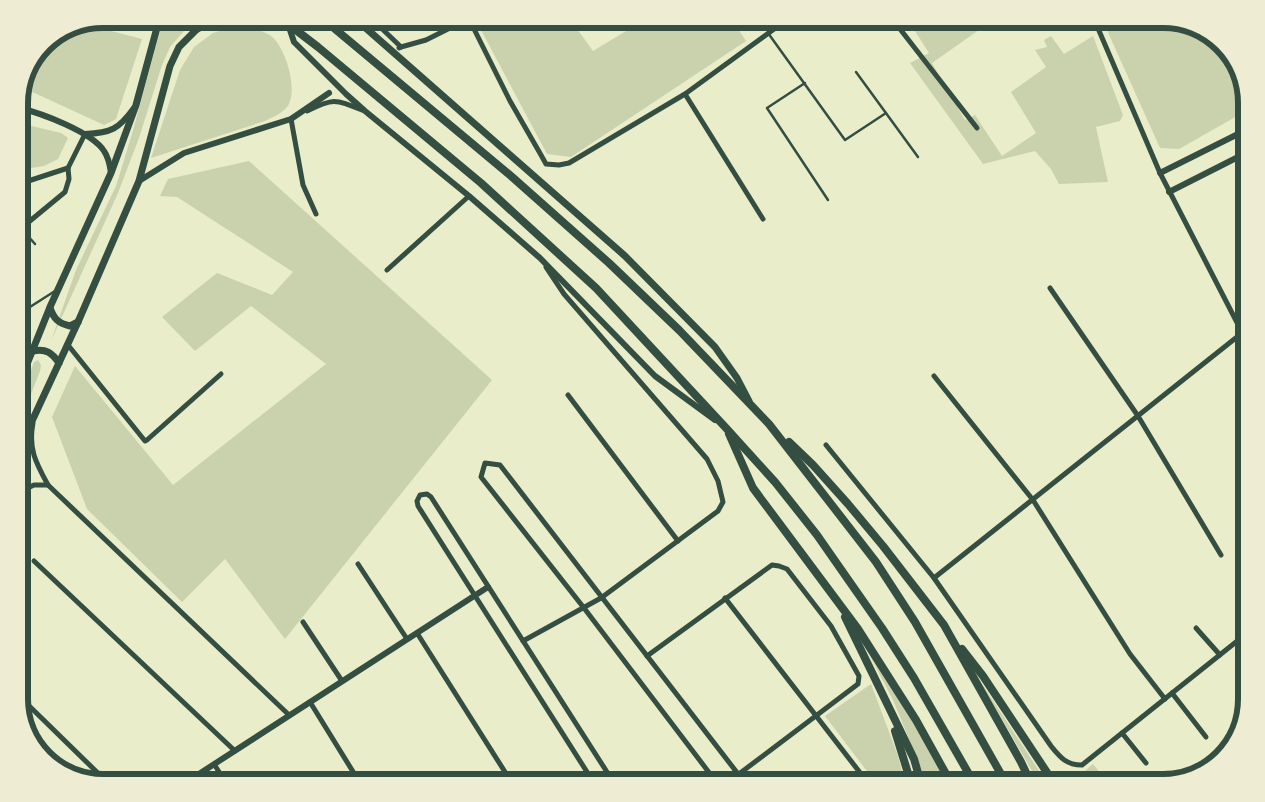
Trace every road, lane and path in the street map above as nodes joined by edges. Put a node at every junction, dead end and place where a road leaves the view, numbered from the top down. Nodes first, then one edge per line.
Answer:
1 (157, 28) edge
2 (197, 28) edge
3 (289, 28) edge
4 (293, 28) edge
5 (334, 28) edge
6 (366, 28) edge
7 (381, 28) edge
8 (450, 28) edge
9 (474, 28) edge
10 (775, 28) edge
11 (899, 28) edge
12 (1098, 28) edge
13 (768, 33) junction
14 (856, 72) dead end
15 (806, 83) junction
16 (329, 93) dead end
17 (685, 94) junction
18 (136, 105) junction
19 (28, 110) edge
20 (365, 111) junction
21 (886, 113) junction
22 (291, 118) junction
23 (977, 128) dead end
24 (85, 134) junction
25 (1238, 134) edge
26 (918, 157) dead end
27 (1238, 157) edge
28 (68, 168) junction
29 (111, 174) junction
30 (1160, 174) junction
31 (28, 181) edge
32 (139, 181) junction
33 (1169, 192) junction
34 (469, 196) junction
35 (828, 200) dead end
36 (316, 214) dead end
37 (763, 219) dead end
38 (28, 222) edge
39 (28, 237) edge
40 (35, 244) dead end
41 (540, 258) junction
42 (387, 270) dead end
43 (59, 288) junction
44 (1050, 288) dead end
45 (50, 307) junction
46 (28, 308) edge
47 (78, 322) junction
48 (1238, 325) edge
49 (1238, 333) edge
50 (68, 344) junction
51 (33, 351) junction
52 (59, 362) junction
53 (28, 363) edge
54 (221, 374) dead end
55 (934, 376) dead end
56 (568, 395) dead end
57 (749, 402) junction
58 (1138, 416) junction
59 (34, 417) junction
60 (769, 424) junction
61 (726, 428) junction
62 (28, 430) edge
63 (826, 445) dead end
64 (48, 485) junction
65 (28, 488) edge
66 (1033, 500) junction
67 (678, 541) junction
68 (1221, 555) dead end
69 (34, 561) dead end
70 (358, 564) dead end
71 (934, 578) junction
72 (488, 586) junction
73 (475, 595) junction
74 (601, 598) junction
75 (725, 598) junction
76 (838, 604) junction
77 (584, 608) junction
78 (303, 622) dead end
79 (944, 625) junction
80 (1196, 628) dead end
81 (417, 633) junction
82 (407, 639) junction
83 (1238, 640) edge
84 (523, 641) junction
85 (1220, 655) junction
86 (647, 656) junction
87 (342, 682) junction
88 (1172, 693) junction
89 (1165, 699) junction
90 (310, 702) junction
91 (886, 703) junction
92 (28, 705) edge
93 (289, 715) junction
94 (816, 715) junction
95 (1122, 733) junction
96 (1206, 737) dead end
97 (235, 751) junction
98 (1146, 763) dead end
99 (214, 764) junction
100 (99, 774) edge
101 (199, 774) edge
102 (220, 774) edge
103 (354, 774) edge
104 (506, 774) edge
105 (588, 774) edge
106 (608, 774) edge
107 (710, 774) edge
108 (738, 774) joint
109 (861, 774) edge
110 (909, 774) edge
111 (918, 774) edge
112 (946, 774) edge
113 (969, 774) edge
114 (1001, 774) edge
115 (1028, 774) edge
116 (1048, 774) edge

1 - 18 main road
2 - 32 main road
3 - 20 street
4 - 61 highway
5 - 57 highway
6 - 57 main road
7 - 8 street
9 - 17 street
10 - 13 street
11 - 23 street
12 - 30 street
13 - 15 lane
13 - 17 street
14 - 21 lane
15 - 21 lane
15 - 35 lane
16 - 22 street
17 - 37 street
18 - 24 street
18 - 29 main road
19 - 24 street
20 - 22 street
20 - 34 street
21 - 26 lane
22 - 32 street
22 - 36 street
24 - 28 street
24 - 29 street
25 - 30 street
27 - 33 street
28 - 31 street
28 - 38 street
29 - 43 main road
30 - 33 street
32 - 47 main road
33 - 48 street
34 - 41 street
34 - 42 street
39 - 40 lane
41 - 61 street
41 - 67 street
43 - 45 main road
43 - 46 lane
44 - 58 street
45 - 47 main road
45 - 51 main road
47 - 50 main road
49 - 58 street
50 - 52 main road
50 - 54 street
51 - 52 main road
51 - 53 main road
52 - 59 main road
55 - 66 street
56 - 67 street
57 - 60 highway
58 - 66 street
58 - 68 street
59 - 62 main road
59 - 64 street
60 - 79 highway
60 - 114 highway
61 - 76 highway
61 - 113 highway
63 - 71 street
64 - 65 street
64 - 93 street
66 - 71 street
66 - 89 street
67 - 74 street
69 - 97 street
70 - 82 street
71 - 95 street
72 - 73 street
72 - 73 street
72 - 84 street
73 - 81 street
73 - 105 street
74 - 77 street
74 - 77 street
74 - 86 street
75 - 86 street
75 - 94 street
75 - 94 street
76 - 91 highway
76 - 112 highway
77 - 84 street
77 - 107 street
78 - 87 street
79 - 115 highway
79 - 116 highway
80 - 85 street
81 - 82 street
81 - 104 street
82 - 87 street
83 - 85 street
84 - 106 street
85 - 88 street
86 - 108 street
87 - 90 street
88 - 89 street
88 - 96 street
89 - 95 street
90 - 93 street
90 - 103 street
91 - 110 highway
91 - 111 highway
92 - 100 street
93 - 97 street
94 - 108 street
94 - 109 street
95 - 98 street
97 - 99 street
99 - 101 street
99 - 102 street

